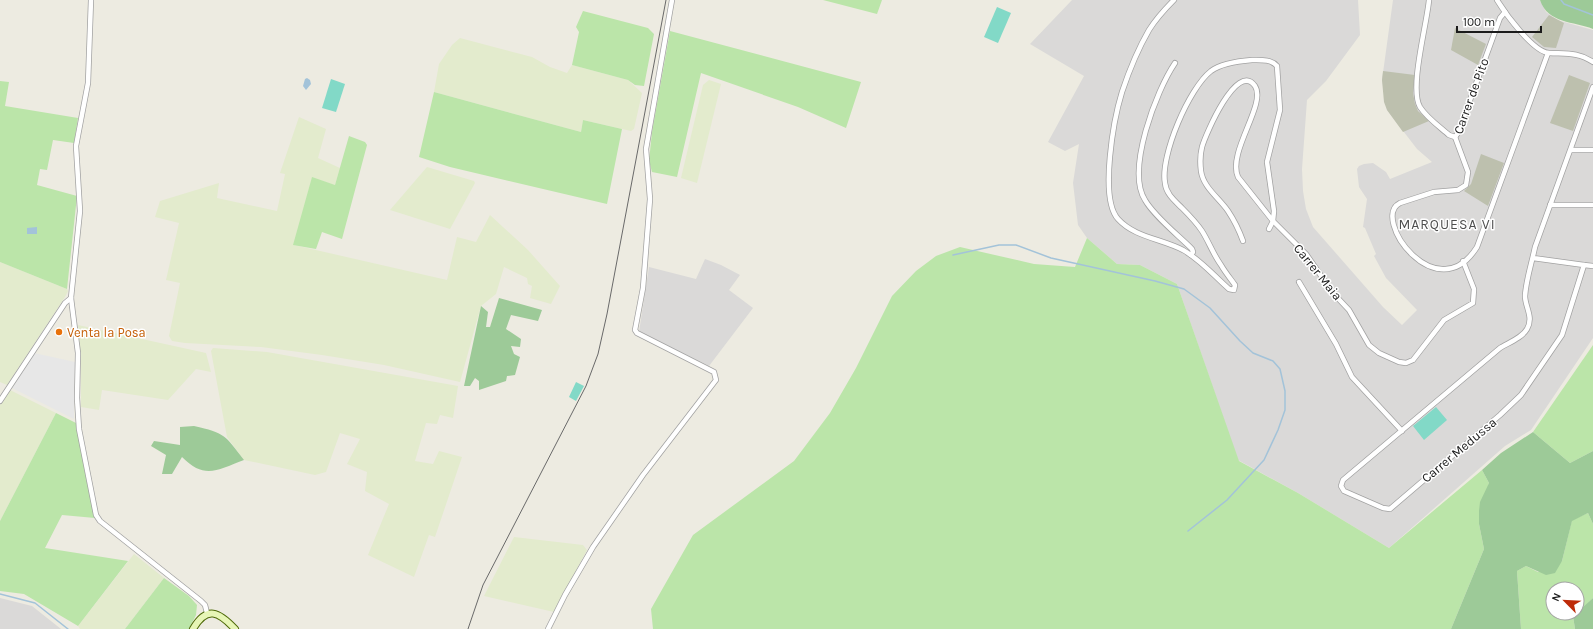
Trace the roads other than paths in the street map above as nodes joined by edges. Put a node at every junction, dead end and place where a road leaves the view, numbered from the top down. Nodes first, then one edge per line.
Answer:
1 (91, 0) edge
2 (672, 0) edge
3 (1174, 0) edge
4 (1429, 0) edge
5 (1497, 0) edge
6 (1504, 12) junction
7 (1548, 53) junction
8 (1593, 62) edge
9 (1175, 64) dead end
10 (1593, 87) edge
11 (1455, 137) junction
12 (1570, 150) junction
13 (1593, 150) edge
14 (1550, 205) junction
15 (1593, 206) edge
16 (1273, 221) junction
17 (1269, 229) dead end
18 (1243, 241) dead end
19 (1191, 255) junction
20 (1533, 258) junction
21 (1463, 261) junction
22 (1584, 265) junction
23 (1593, 266) edge
24 (1300, 282) dead end
25 (70, 298) junction
26 (0, 401) edge
27 (1402, 431) junction
28 (207, 613) junction
29 (193, 629) edge
30 (235, 629) edge
31 (548, 629) edge

1 - 25 street
2 - 31 street
3 - 19 street
4 - 11 street
5 - 6 street
6 - 7 street
6 - 11 street, Carrer de Pito
7 - 8 street
7 - 21 street
9 - 19 street
10 - 12 street, Carrer Medussa
11 - 21 street, Carrer de Pito
12 - 13 street
12 - 14 street, Carrer Medussa
14 - 15 street
14 - 20 street, Carrer Medussa
16 - 17 street
16 - 18 street
16 - 19 street
16 - 21 street, Carrer Maia
20 - 22 street
20 - 27 street, Carrer Medussa
22 - 23 street
22 - 27 street, Carrer Medussa
24 - 27 street
25 - 26 street
25 - 28 street
28 - 29 main road
28 - 30 main road

